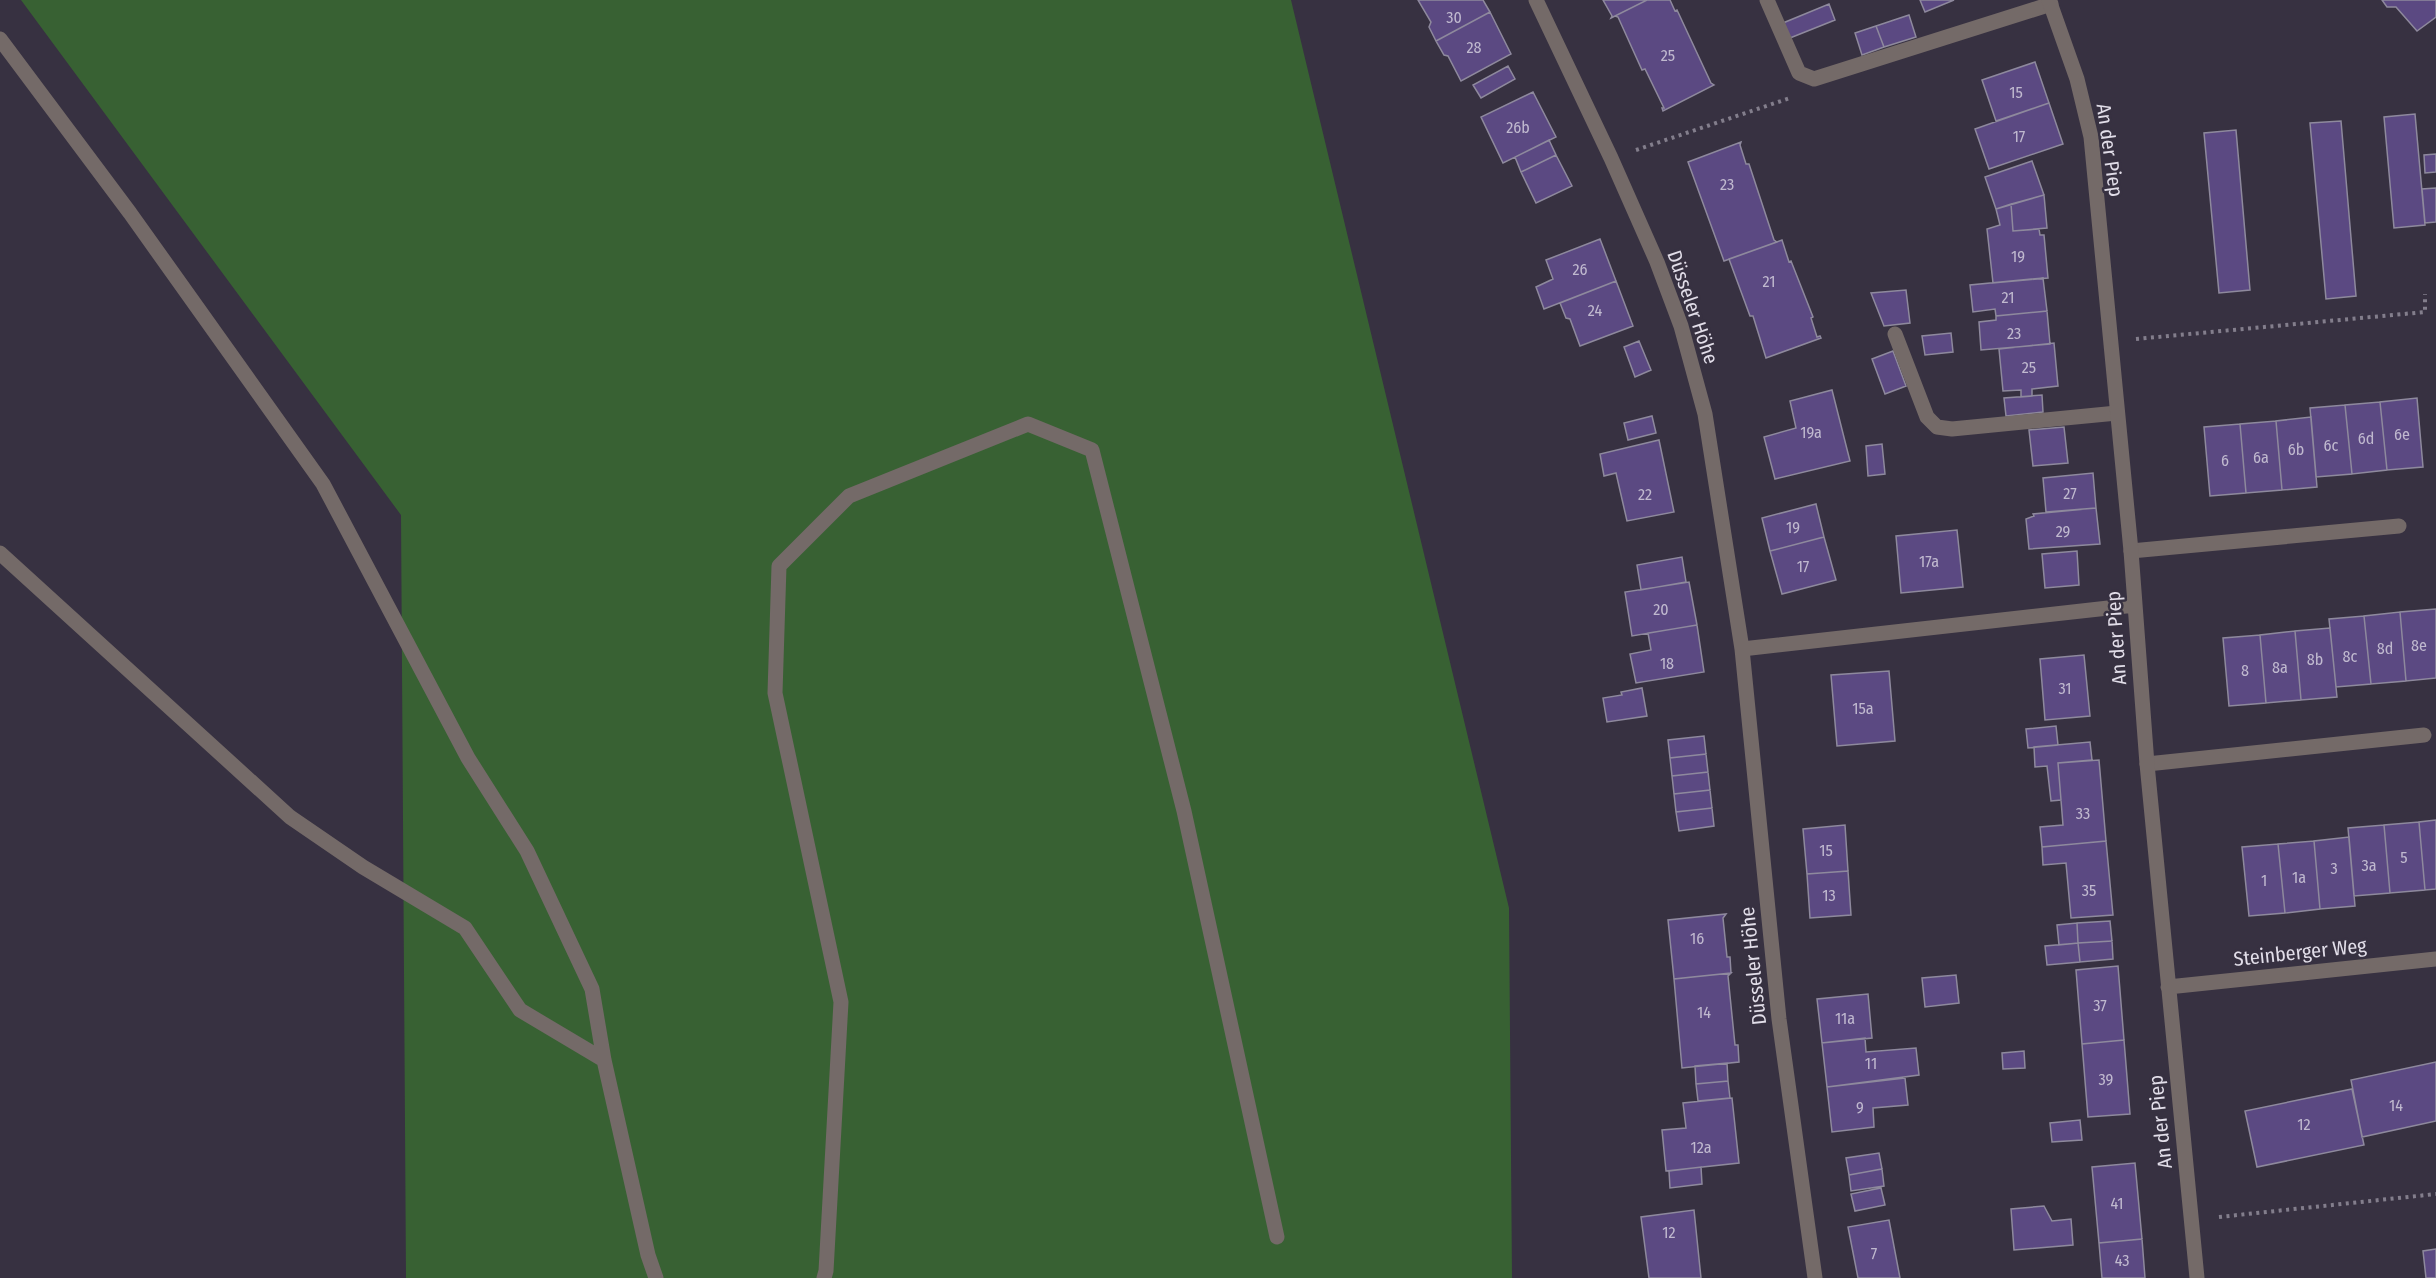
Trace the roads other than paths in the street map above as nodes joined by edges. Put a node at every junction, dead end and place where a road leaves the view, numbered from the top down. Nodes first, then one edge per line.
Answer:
1 (1536, 0) edge
2 (1767, 0) edge
3 (2050, 2) edge
4 (0, 39) edge
5 (1895, 334) dead end
6 (2117, 413) junction
7 (2400, 526) dead end
8 (2131, 551) junction
9 (0, 553) edge
10 (2135, 605) junction
11 (1742, 649) junction
12 (2424, 735) dead end
13 (2147, 764) junction
14 (2436, 959) edge
15 (2168, 987) junction
16 (604, 1060) junction
17 (1277, 1237) dead end
18 (656, 1278) edge
19 (824, 1278) edge
20 (1815, 1278) edge
21 (2197, 1278) edge

1 - 11 street, Düsseler Höhe
2 - 3 street
3 - 6 street, An der Piep
4 - 16 street
5 - 6 street
6 - 8 street, An der Piep
7 - 8 street
8 - 10 street, An der Piep
9 - 16 street
10 - 11 street
10 - 13 street, An der Piep
11 - 20 street, Düsseler Höhe
12 - 13 street
13 - 15 street, An der Piep
14 - 15 street, Steinberger Weg
15 - 21 street, An der Piep
16 - 18 street
17 - 19 street

